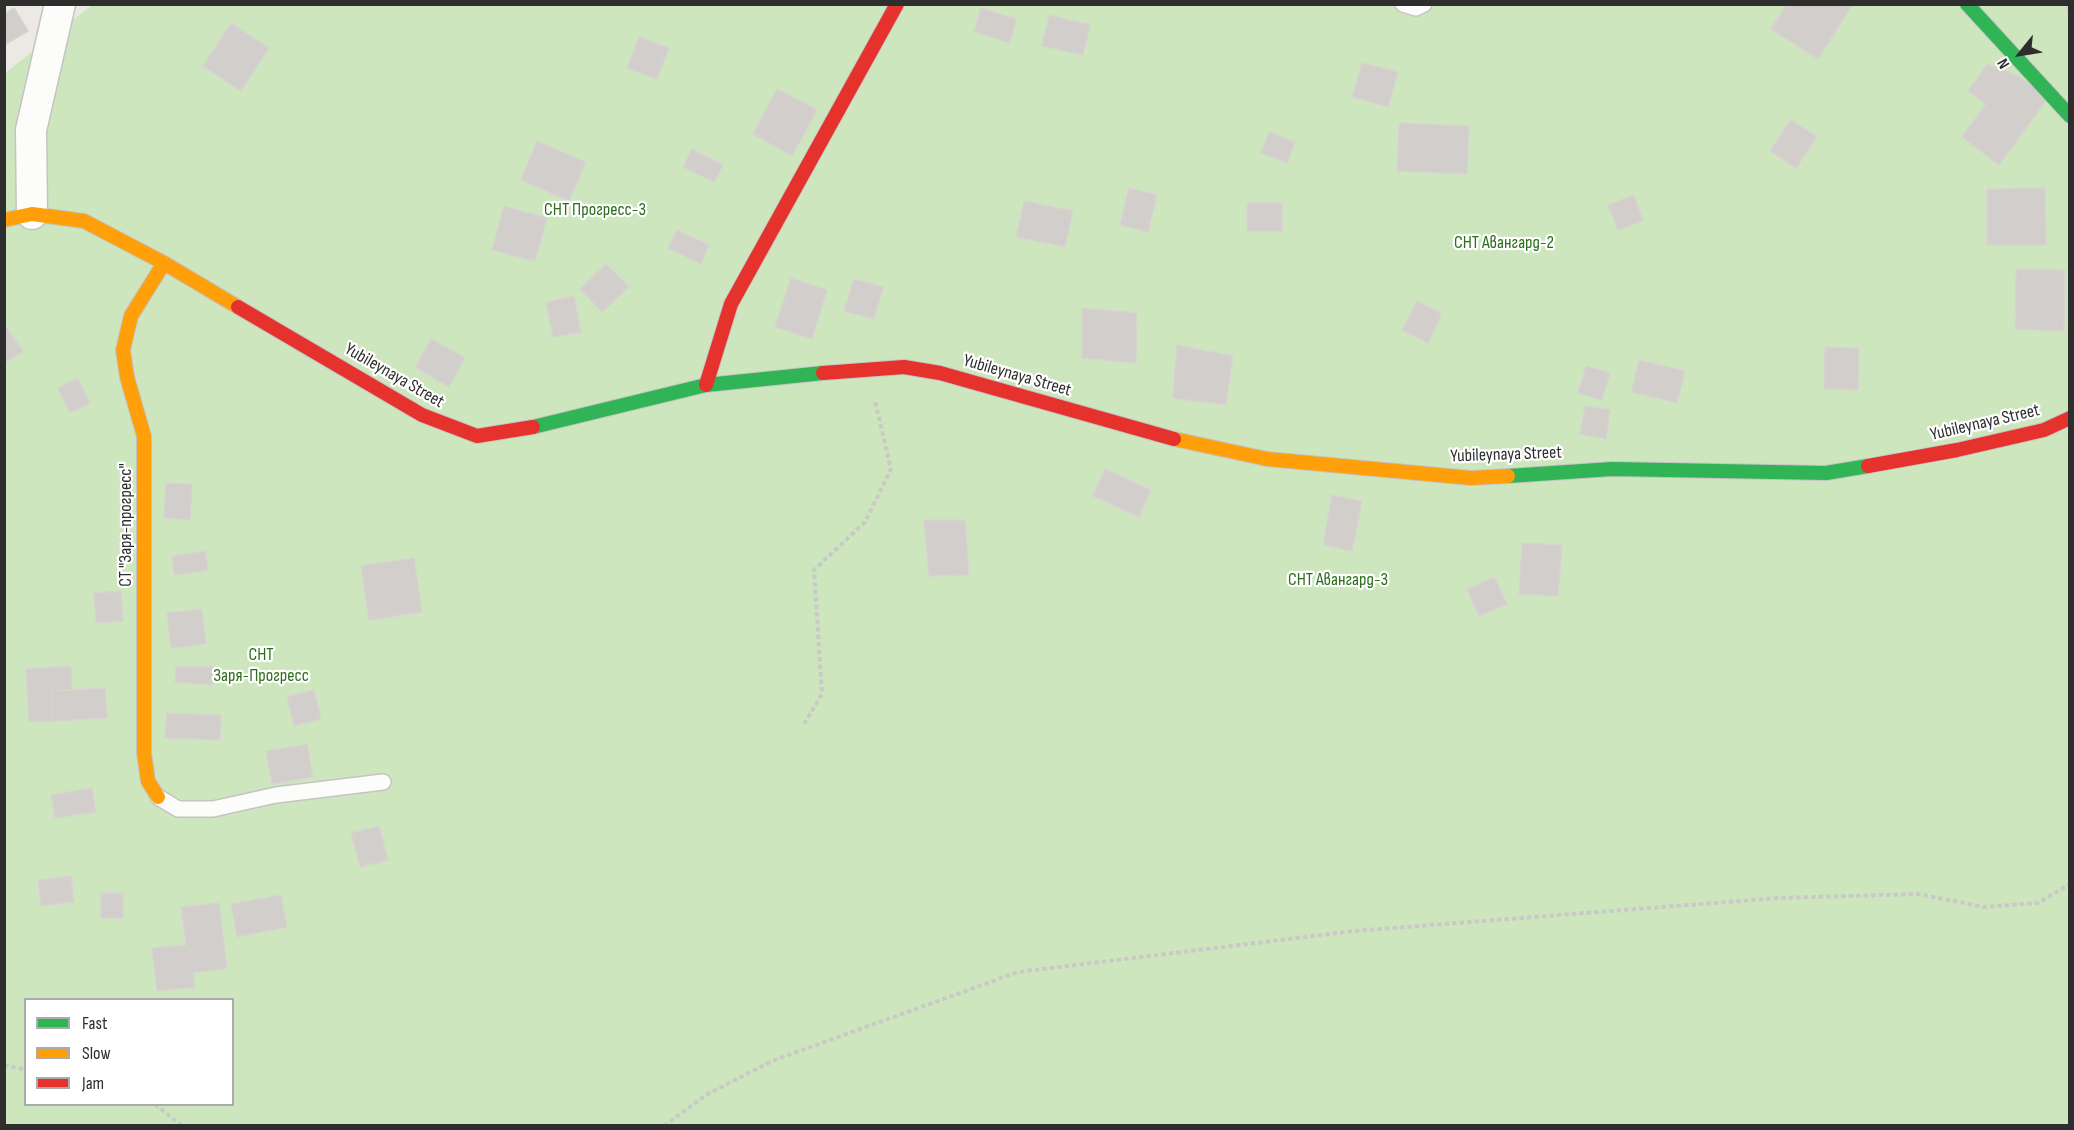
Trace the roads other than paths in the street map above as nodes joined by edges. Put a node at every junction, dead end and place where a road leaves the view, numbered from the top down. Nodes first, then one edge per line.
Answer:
1 (60, 4) edge
2 (897, 4) edge
3 (1403, 4) edge
4 (1424, 4) edge
5 (1972, 6) edge
6 (2070, 116) edge
7 (18, 217) edge
8 (164, 263) junction
9 (706, 385) junction
10 (2070, 418) edge
11 (383, 782) dead end
12 (158, 797) joint

1 - 7 street
2 - 9 street
3 - 4 lane
5 - 6 street
7 - 8 street, Yubileynaya Street
8 - 9 street, Yubileynaya Street
8 - 12 street, СТ "Заря-прогресс"
9 - 10 street, Yubileynaya Street
11 - 12 lane

